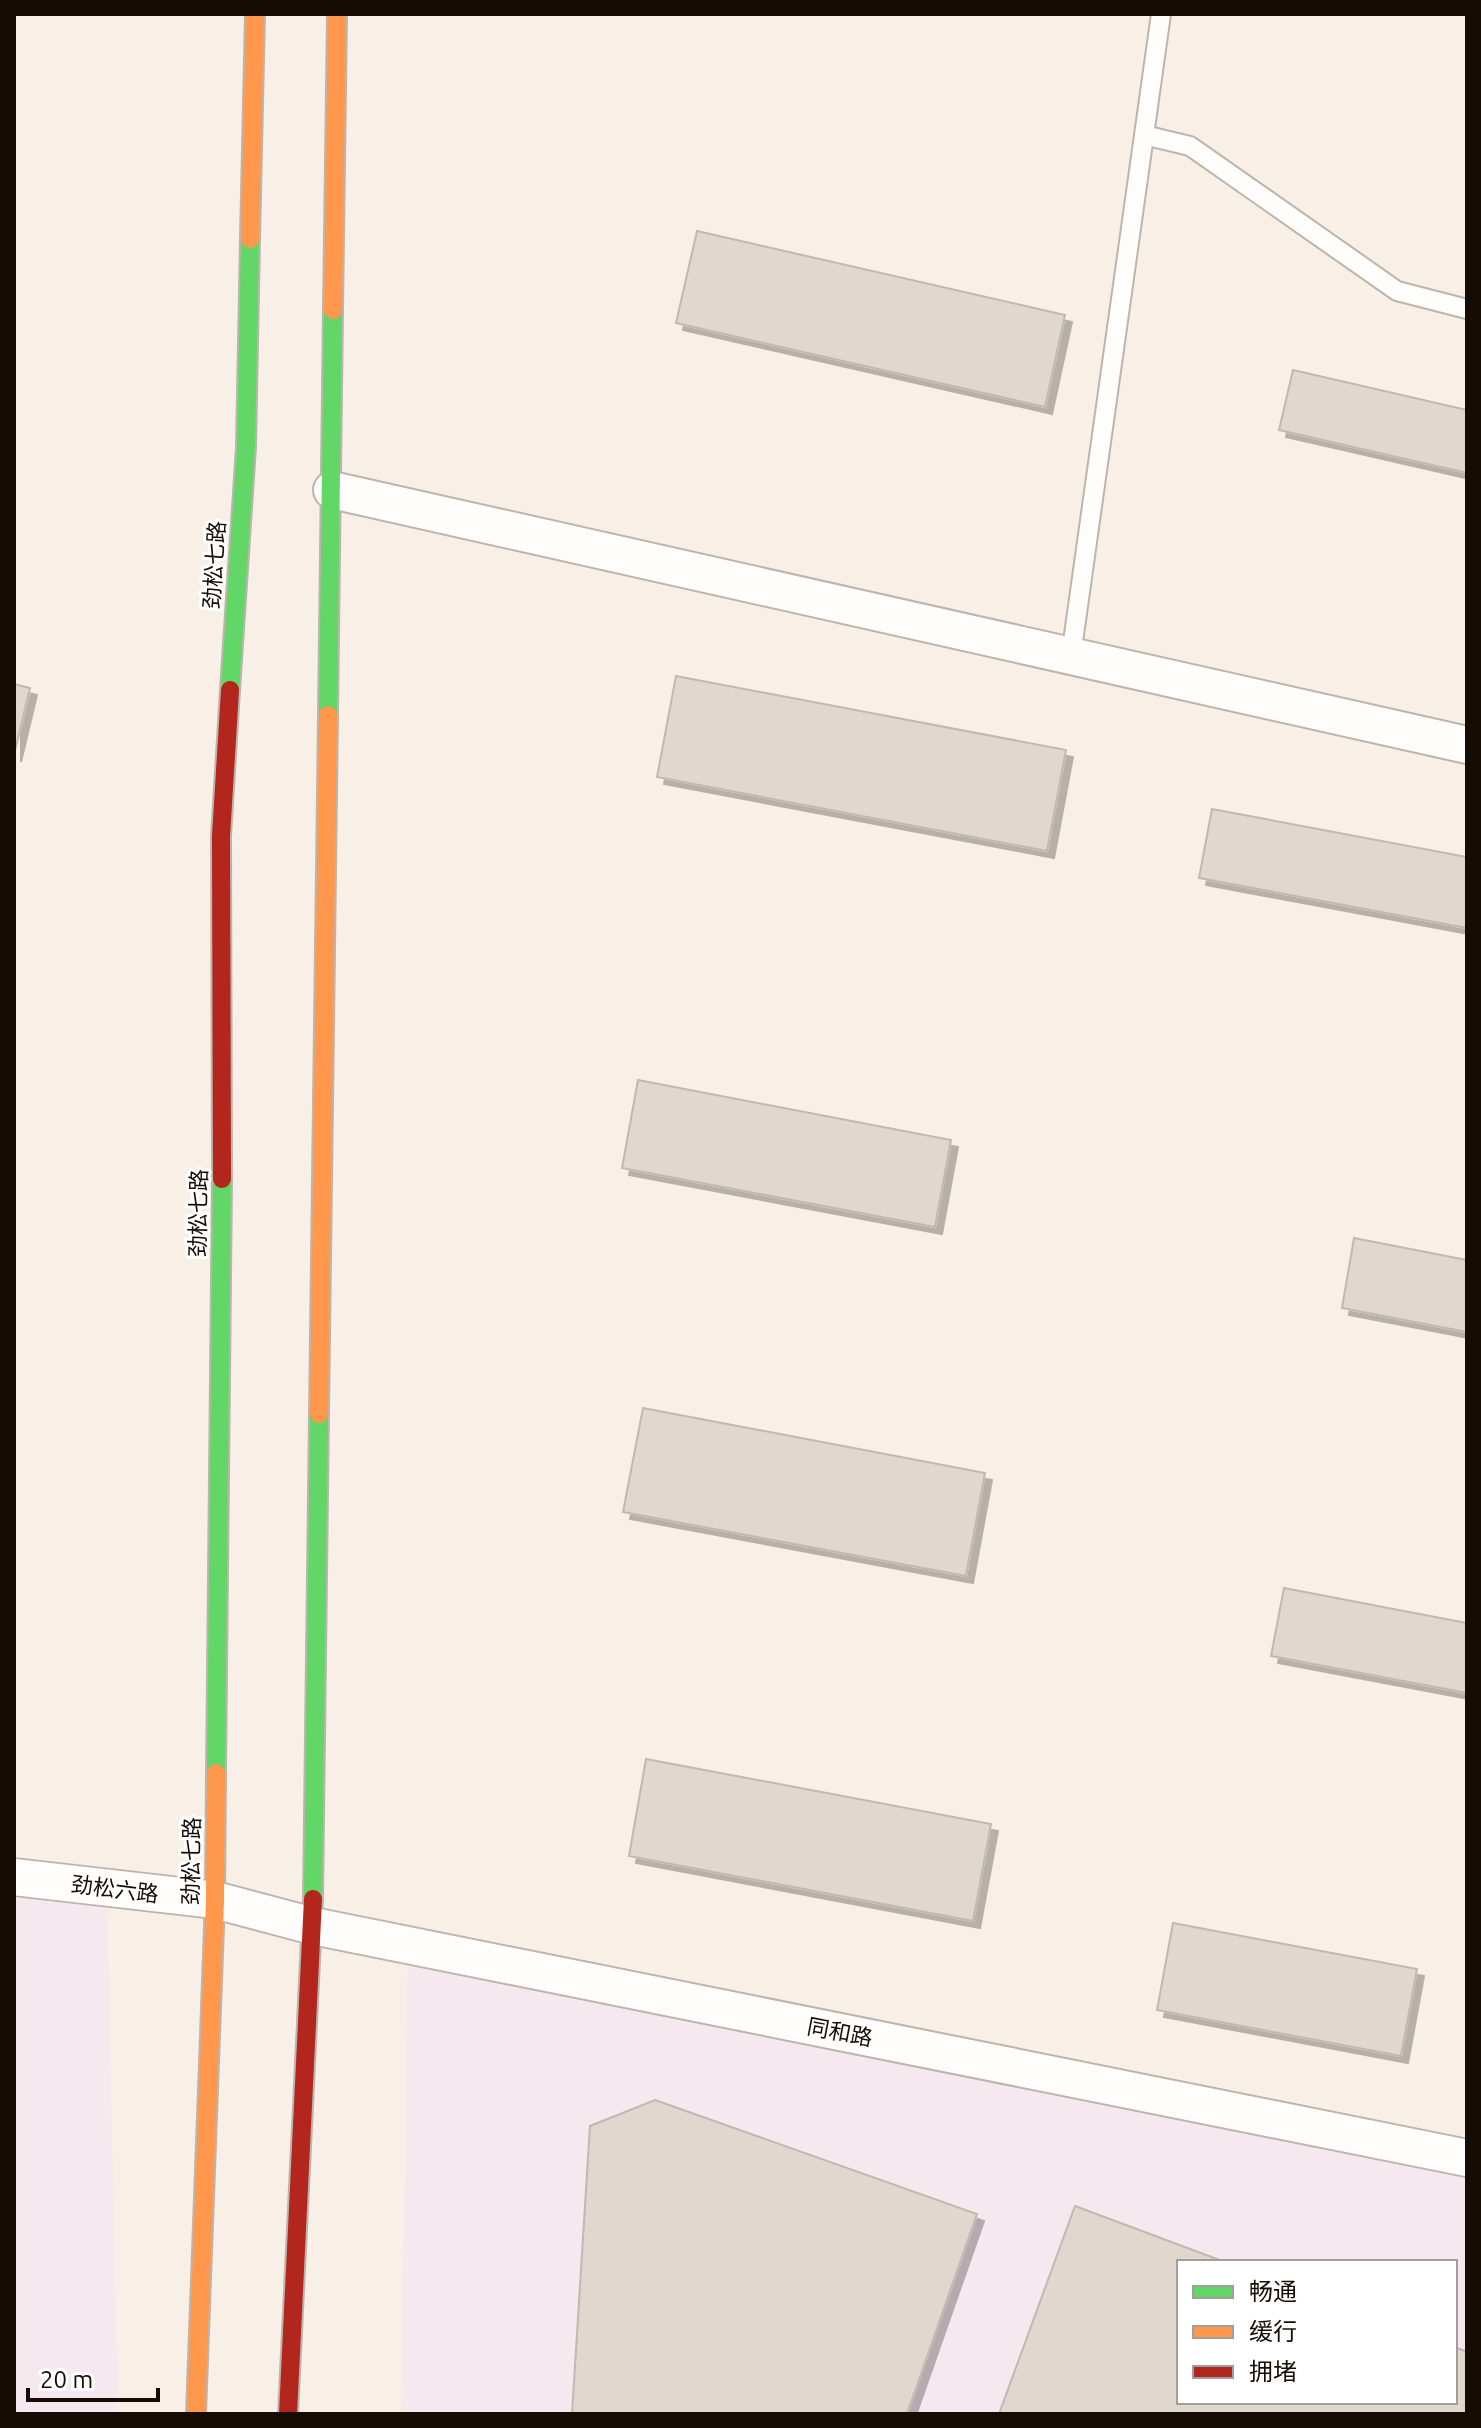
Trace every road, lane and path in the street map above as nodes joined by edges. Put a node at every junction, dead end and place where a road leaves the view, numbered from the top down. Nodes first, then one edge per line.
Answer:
1 (255, 14) edge
2 (337, 14) edge
3 (1161, 14) edge
4 (1144, 135) junction
5 (1467, 309) edge
6 (332, 490) junction
7 (1071, 656) junction
8 (1467, 745) edge
9 (14, 1877) edge
10 (215, 1900) junction
11 (313, 1926) junction
12 (1467, 2158) edge
13 (196, 2414) edge
14 (288, 2414) edge

1 - 10 main road, 劲松七路
2 - 6 main road
3 - 4 lane
4 - 5 lane
4 - 7 lane
6 - 7 street
6 - 11 main road
7 - 8 street
9 - 10 street, 劲松六路
10 - 11 street, 同和路
10 - 13 main road, 劲松七路
11 - 12 street, 同和路
11 - 14 main road

